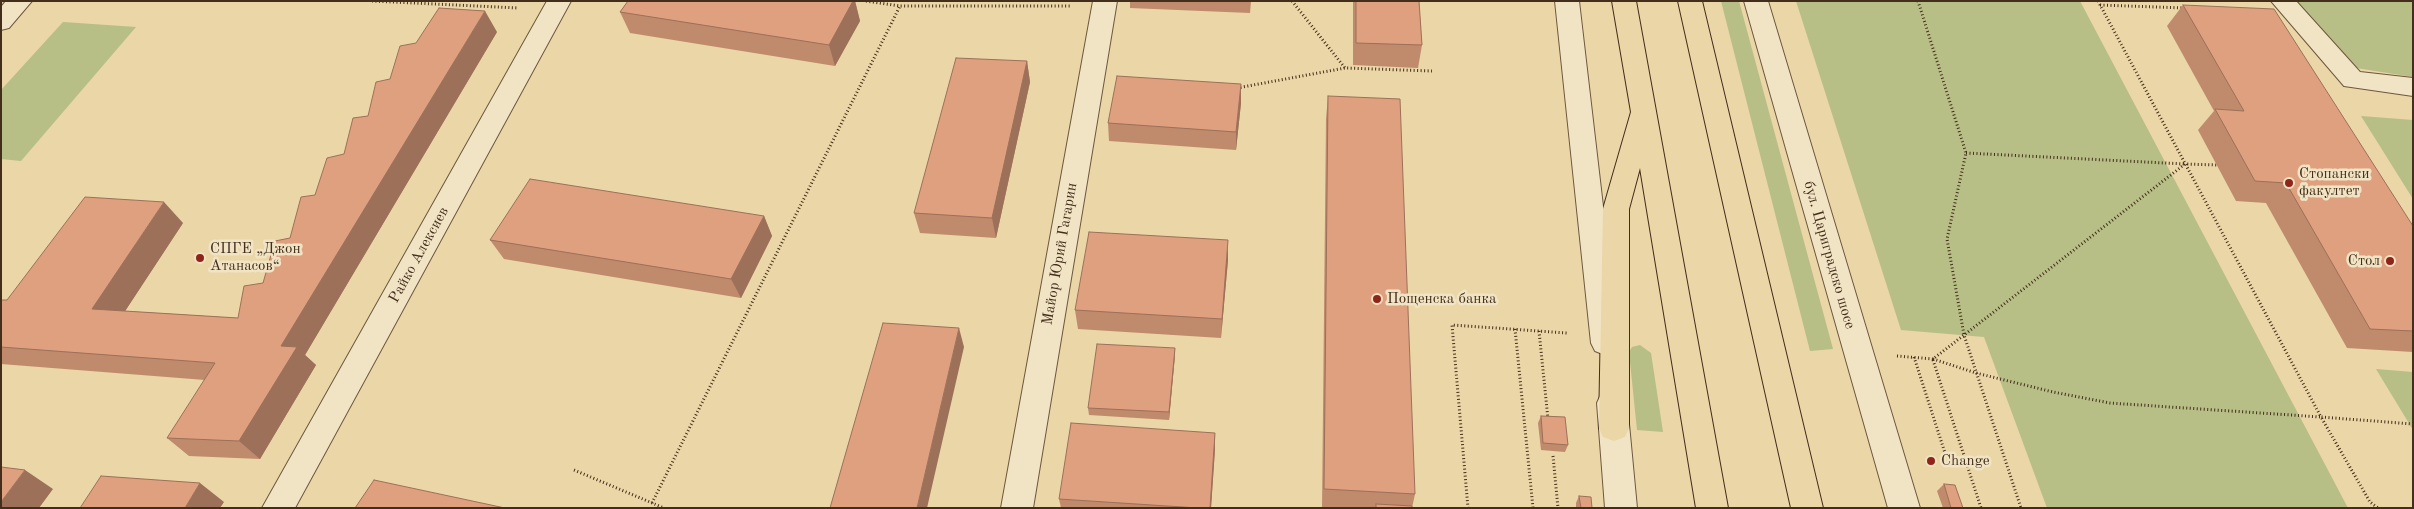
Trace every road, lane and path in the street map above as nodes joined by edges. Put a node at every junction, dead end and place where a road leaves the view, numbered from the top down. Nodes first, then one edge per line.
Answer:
1 (20, 1) edge
2 (372, 1) edge
3 (866, 1) edge
4 (1292, 1) edge
5 (1567, 1) edge
6 (1624, 1) edge
7 (1690, 1) edge
8 (1756, 1) edge
9 (1918, 1) edge
10 (2283, 1) edge
11 (1054, 3) edge
12 (2099, 3) edge
13 (1104, 4) edge
14 (557, 6) edge
15 (900, 6) junction
16 (2186, 8) edge
17 (1, 22) edge
18 (1345, 68) junction
19 (1432, 71) dead end
20 (2413, 87) edge
21 (1233, 88) edge
22 (1643, 110) junction
23 (1966, 153) junction
24 (2185, 164) junction
25 (2217, 165) dead end
26 (1515, 329) junction
27 (1539, 330) junction
28 (1573, 333) dead end
29 (1964, 335) junction
30 (1889, 355) dead end
31 (1914, 357) junction
32 (1933, 359) junction
33 (1976, 373) junction
34 (2321, 417) junction
35 (1548, 419) edge
36 (2413, 424) edge
37 (1614, 428) junction
38 (1945, 453) dead end
39 (1553, 456) dead end
40 (574, 470) dead end
41 (652, 503) junction
42 (278, 508) edge
43 (664, 508) edge
44 (1017, 508) edge
45 (1468, 508) edge
46 (1533, 508) edge
47 (1558, 508) edge
48 (1620, 508) edge
49 (1712, 508) edge
50 (1807, 508) edge
51 (1904, 508) edge
52 (1981, 508) edge
53 (2021, 508) edge
54 (2378, 508) edge

1 - 17 street
2 - 14 path
3 - 15 path
4 - 18 path
5 - 37 street
6 - 22 highway
7 - 50 highway
8 - 51 street, бул. Цариградско шосе
9 - 23 path
10 - 20 street
11 - 13 path
11 - 15 path
12 - 16 path
12 - 24 path
13 - 44 street, Майор Юрий Гагарин
14 - 42 street, Райко Алексиев
15 - 41 path
18 - 19 path
18 - 21 path
22 - 37 highway
22 - 49 highway
23 - 24 path
23 - 29 path
24 - 25 path
24 - 29 path
24 - 34 path
26 - 27 path
26 - 45 path
26 - 46 path
27 - 28 path
27 - 35 path
29 - 32 path
29 - 33 path
30 - 31 path
31 - 32 path
31 - 38 path
32 - 33 path
32 - 52 path
33 - 34 path
33 - 53 path
34 - 36 path
34 - 54 path
37 - 48 street
39 - 47 path
40 - 41 path
41 - 43 path

